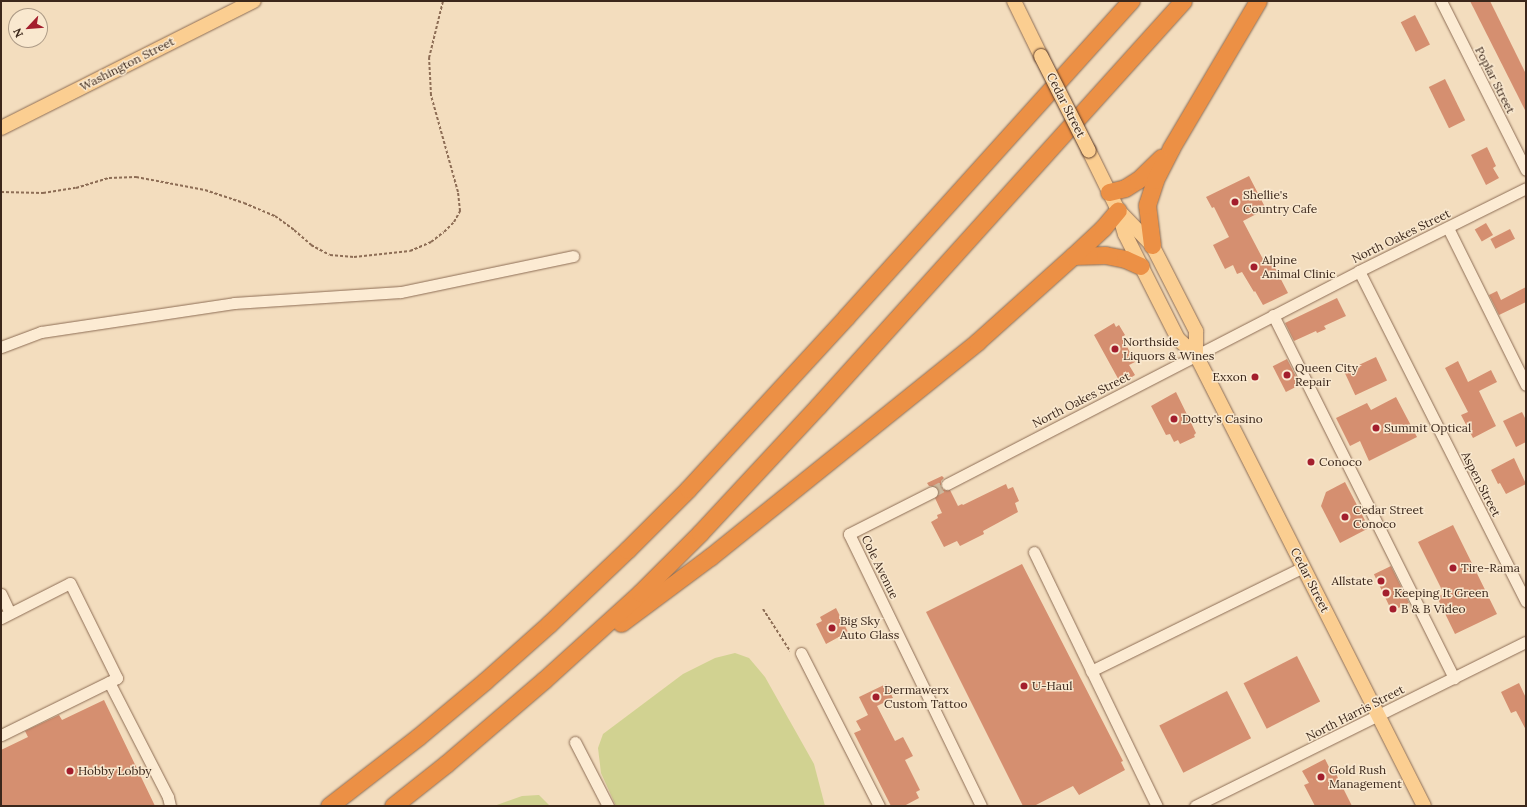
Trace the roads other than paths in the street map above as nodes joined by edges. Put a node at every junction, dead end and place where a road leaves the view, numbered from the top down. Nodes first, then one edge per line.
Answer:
1 (254, 1) edge
2 (1014, 1) edge
3 (1131, 1) edge
4 (1182, 1) edge
5 (1258, 1) edge
6 (1441, 1) edge
7 (1, 128) edge
8 (1171, 148) junction
9 (1526, 170) edge
10 (1526, 188) edge
11 (1110, 192) junction
12 (1118, 210) junction
13 (1448, 228) junction
14 (1152, 245) junction
15 (573, 256) dead end
16 (1073, 256) junction
17 (1141, 266) junction
18 (1359, 271) junction
19 (1273, 316) junction
20 (1, 347) edge
21 (1196, 355) junction
22 (1526, 385) edge
23 (947, 484) tunnel mouth
24 (932, 492) tunnel mouth
25 (1034, 552) dead end
26 (1303, 567) junction
27 (1, 594) edge
28 (1526, 601) edge
29 (6, 615) edge
30 (1526, 642) edge
31 (801, 653) dead end
32 (1092, 671) junction
33 (1454, 678) junction
34 (544, 680) junction
35 (109, 682) junction
36 (1378, 716) junction
37 (1, 735) edge
38 (575, 742) dead end
39 (170, 806) edge
40 (329, 806) edge
41 (393, 806) edge
42 (608, 806) edge
43 (879, 806) edge
44 (981, 806) edge
45 (1157, 806) edge
46 (1196, 806) edge
47 (1424, 806) edge

1 - 7 main road, Washington Street
2 - 11 main road, Cedar Street, bridge
3 - 40 highway
4 - 34 highway
5 - 8 highway
6 - 9 street, Poplar Street
8 - 11 highway
8 - 14 highway
10 - 13 street, North Oakes Street
11 - 12 main road, Cedar Street
12 - 14 main road, Cedar Street
12 - 16 highway
12 - 17 main road, Cedar Street
13 - 18 street, North Oakes Street
13 - 22 street
14 - 21 main road, Cedar Street
15 - 20 street
16 - 17 highway
16 - 34 highway
17 - 21 main road, Cedar Street
18 - 19 street, North Oakes Street
18 - 28 street, Aspen Street
19 - 21 street, North Oakes Street
19 - 33 street
21 - 23 street, North Oakes Street
21 - 26 main road, Cedar Street
24 - 44 street, Cole Avenue
25 - 32 street
26 - 32 street
26 - 36 main road, Cedar Street
27 - 29 street
29 - 35 street
30 - 33 street, North Harris Street
31 - 43 street
32 - 45 street
33 - 36 street, North Harris Street
34 - 41 highway
35 - 37 street
35 - 39 street
36 - 46 street, North Harris Street
36 - 47 main road, Cedar Street
38 - 42 street

